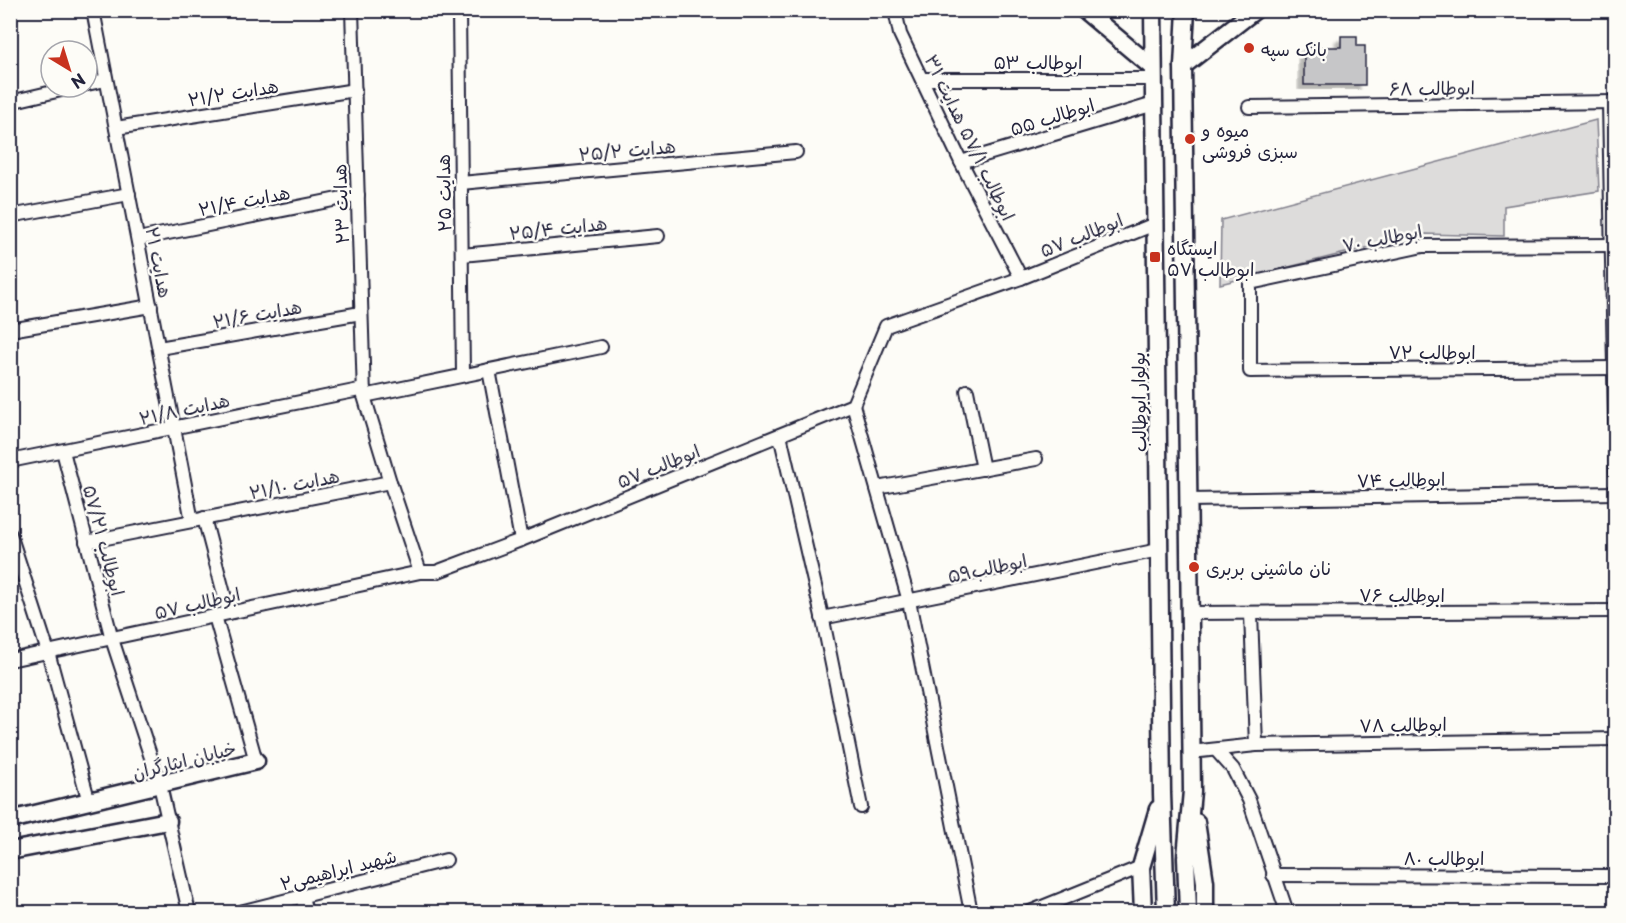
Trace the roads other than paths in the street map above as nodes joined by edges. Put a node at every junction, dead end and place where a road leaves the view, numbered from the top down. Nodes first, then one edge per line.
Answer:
1 (93, 10) edge
2 (352, 10) edge
3 (459, 10) edge
4 (895, 10) edge
5 (1084, 10) edge
6 (1153, 10) edge
7 (1186, 10) edge
8 (1255, 10) edge
9 (1183, 66) junction
10 (1153, 74) junction
11 (922, 79) junction
12 (106, 80) junction
13 (99, 81) edge
14 (355, 90) junction
15 (39, 95) edge
16 (10, 102) edge
17 (1612, 103) edge
18 (1154, 104) junction
19 (1249, 107) dead end
20 (116, 129) junction
21 (796, 152) dead end
22 (961, 162) junction
23 (461, 183) junction
24 (129, 194) junction
25 (358, 195) junction
26 (1613, 200) edge
27 (10, 216) edge
28 (1155, 224) junction
29 (658, 236) dead end
30 (138, 239) junction
31 (1613, 245) edge
32 (462, 255) junction
33 (1021, 278) junction
34 (151, 306) junction
35 (1156, 306) junction
36 (362, 313) junction
37 (10, 330) edge
38 (1186, 344) junction
39 (601, 347) dead end
40 (159, 348) junction
41 (1615, 368) edge
42 (489, 370) junction
43 (1250, 371) joint
44 (463, 375) junction
45 (967, 391) dead end
46 (364, 392) junction
47 (853, 405) junction
48 (174, 428) junction
49 (780, 435) junction
50 (63, 450) junction
51 (1036, 459) dead end
52 (10, 461) edge
53 (983, 469) junction
54 (1616, 473) edge
55 (390, 482) junction
56 (877, 488) junction
57 (1616, 493) edge
58 (1188, 500) junction
59 (198, 520) junction
60 (10, 534) edge
61 (521, 540) junction
62 (86, 542) junction
63 (1159, 550) junction
64 (420, 572) junction
65 (909, 601) junction
66 (1616, 611) edge
67 (1189, 612) junction
68 (230, 613) junction
69 (1251, 614) junction
70 (214, 616) junction
71 (822, 618) junction
72 (112, 639) junction
73 (48, 652) junction
74 (10, 660) edge
75 (1616, 739) edge
76 (1256, 745) junction
77 (1216, 750) junction
78 (1191, 752) junction
79 (256, 761) joint
80 (160, 786) junction
81 (1192, 791) junction
82 (1162, 793) junction
83 (89, 802) junction
84 (861, 807) dead end
85 (10, 820) edge
86 (168, 820) junction
87 (10, 851) edge
88 (446, 860) dead end
89 (1142, 867) junction
90 (1273, 875) junction
91 (1616, 876) edge
92 (302, 897) junction
93 (189, 912) edge
94 (240, 912) edge
95 (306, 912) edge
96 (971, 912) edge
97 (1030, 912) edge
98 (1143, 912) edge
99 (1166, 912) edge
100 (1188, 912) edge
101 (1205, 912) edge
102 (1287, 912) edge

1 - 12 street, هدایت ۲۱
2 - 14 street, هدایت ۲۳
3 - 23 street, هدایت ۲۵
4 - 11 street, ابوطالب ۵۷/۱ هدایت ۳۱
5 - 10 main road
6 - 10 main road, بولوار ابوطالب
7 - 9 main road
8 - 9 main road
9 - 38 main road
10 - 11 street, ابوطالب ۵۳
10 - 18 main road, بولوار ابوطالب
11 - 22 street, ابوطالب ۵۷/۱ هدایت ۳۱
12 - 13 street
12 - 20 street, هدایت ۲۱
14 - 20 street, هدایت ۲۱/۲
14 - 25 street, هدایت ۲۳
15 - 16 street
17 - 19 street, ابوطالب ۶۸
17 - 26 street
18 - 22 street, ابوطالب ۵۵
18 - 28 main road, بولوار ابوطالب
20 - 24 street, هدایت ۲۱
21 - 23 street, هدایت ۲۵/۲
22 - 33 street, ابوطالب ۵۷/۱ هدایت ۳۱
23 - 32 street, هدایت ۲۵
24 - 27 street
24 - 30 street, هدایت ۲۱
25 - 30 street, هدایت ۲۱/۴
25 - 36 street, هدایت ۲۳
26 - 31 street
28 - 33 street, ابوطالب ۵۷
28 - 35 main road, بولوار ابوطالب
29 - 32 street, هدایت ۲۵/۴
30 - 34 street, هدایت ۲۱
31 - 41 street
31 - 43 street, ابوطالب ۷۰
32 - 44 street, هدایت ۲۵
33 - 47 street, ابوطالب ۵۷
34 - 37 street
34 - 40 street, هدایت ۲۱
35 - 38 main road
35 - 63 main road, بولوار ابوطالب
36 - 40 street, هدایت ۲۱/۶
36 - 46 street, هدایت ۲۳
38 - 58 main road
39 - 42 street, هدایت ۲۱/۸
40 - 48 street, هدایت ۲۱
41 - 43 street, ابوطالب ۷۲
41 - 54 street
42 - 44 street, هدایت ۲۱/۸
42 - 61 street
44 - 46 street, هدایت ۲۱/۸
45 - 53 street
46 - 48 street, هدایت ۲۱/۸
46 - 55 street, هدایت ۲۳
47 - 49 street, ابوطالب ۵۷
47 - 56 street
48 - 50 street, هدایت ۲۱/۸
48 - 59 street, هدایت ۲۱
49 - 61 street, ابوطالب ۵۷
49 - 71 street
50 - 52 street, هدایت ۲۱/۸
50 - 62 street, ابوطالب ۵۷/۲۱
51 - 53 street
53 - 56 street
55 - 59 street, هدایت ۲۱/۱۰
55 - 64 street, هدایت ۲۳
56 - 65 street
57 - 58 street, ابوطالب ۷۴
58 - 67 main road
59 - 62 street, هدایت ۲۱/۱۰
59 - 68 street, هدایت ۲۱
60 - 73 street
61 - 64 street, ابوطالب ۵۷
62 - 72 street, ابوطالب ۵۷/۲۱
63 - 65 street, ابوطالب۵۹
63 - 82 main road, بولوار ابوطالب
64 - 68 street, ابوطالب ۵۷
65 - 71 street, ابوطالب۵۹
65 - 96 street
66 - 69 street, ابوطالب ۷۶
67 - 69 street, ابوطالب ۷۶
67 - 78 main road
68 - 70 street, ابوطالب ۵۷
69 - 76 street
70 - 72 street, ابوطالب ۵۷
70 - 79 street, خیابان ایثارگران
71 - 84 street
72 - 73 street, ابوطالب ۵۷
72 - 80 street, ابوطالب ۵۷/۲۱
73 - 74 street, ابوطالب ۵۷
73 - 83 street
75 - 76 street, ابوطالب ۷۸
76 - 77 street, ابوطالب ۷۸
77 - 78 street, ابوطالب ۷۸
77 - 90 street
78 - 81 main road
79 - 80 main road, خیابان ایثارگران
80 - 83 main road, خیابان ایثارگران
80 - 86 street, ابوطالب ۵۷/۲۱
81 - 100 main road
81 - 101 main road
82 - 89 main road
82 - 99 main road
83 - 85 main road, خیابان ایثارگران
86 - 87 main road
86 - 93 street, ابوطالب ۵۷/۲۱
88 - 92 street, شهید ابراهیمی۲
89 - 97 street
89 - 98 main road
90 - 91 street, ابوطالب ۸۰
90 - 102 street
92 - 94 street, شهید ابراهیمی۲
92 - 95 street

